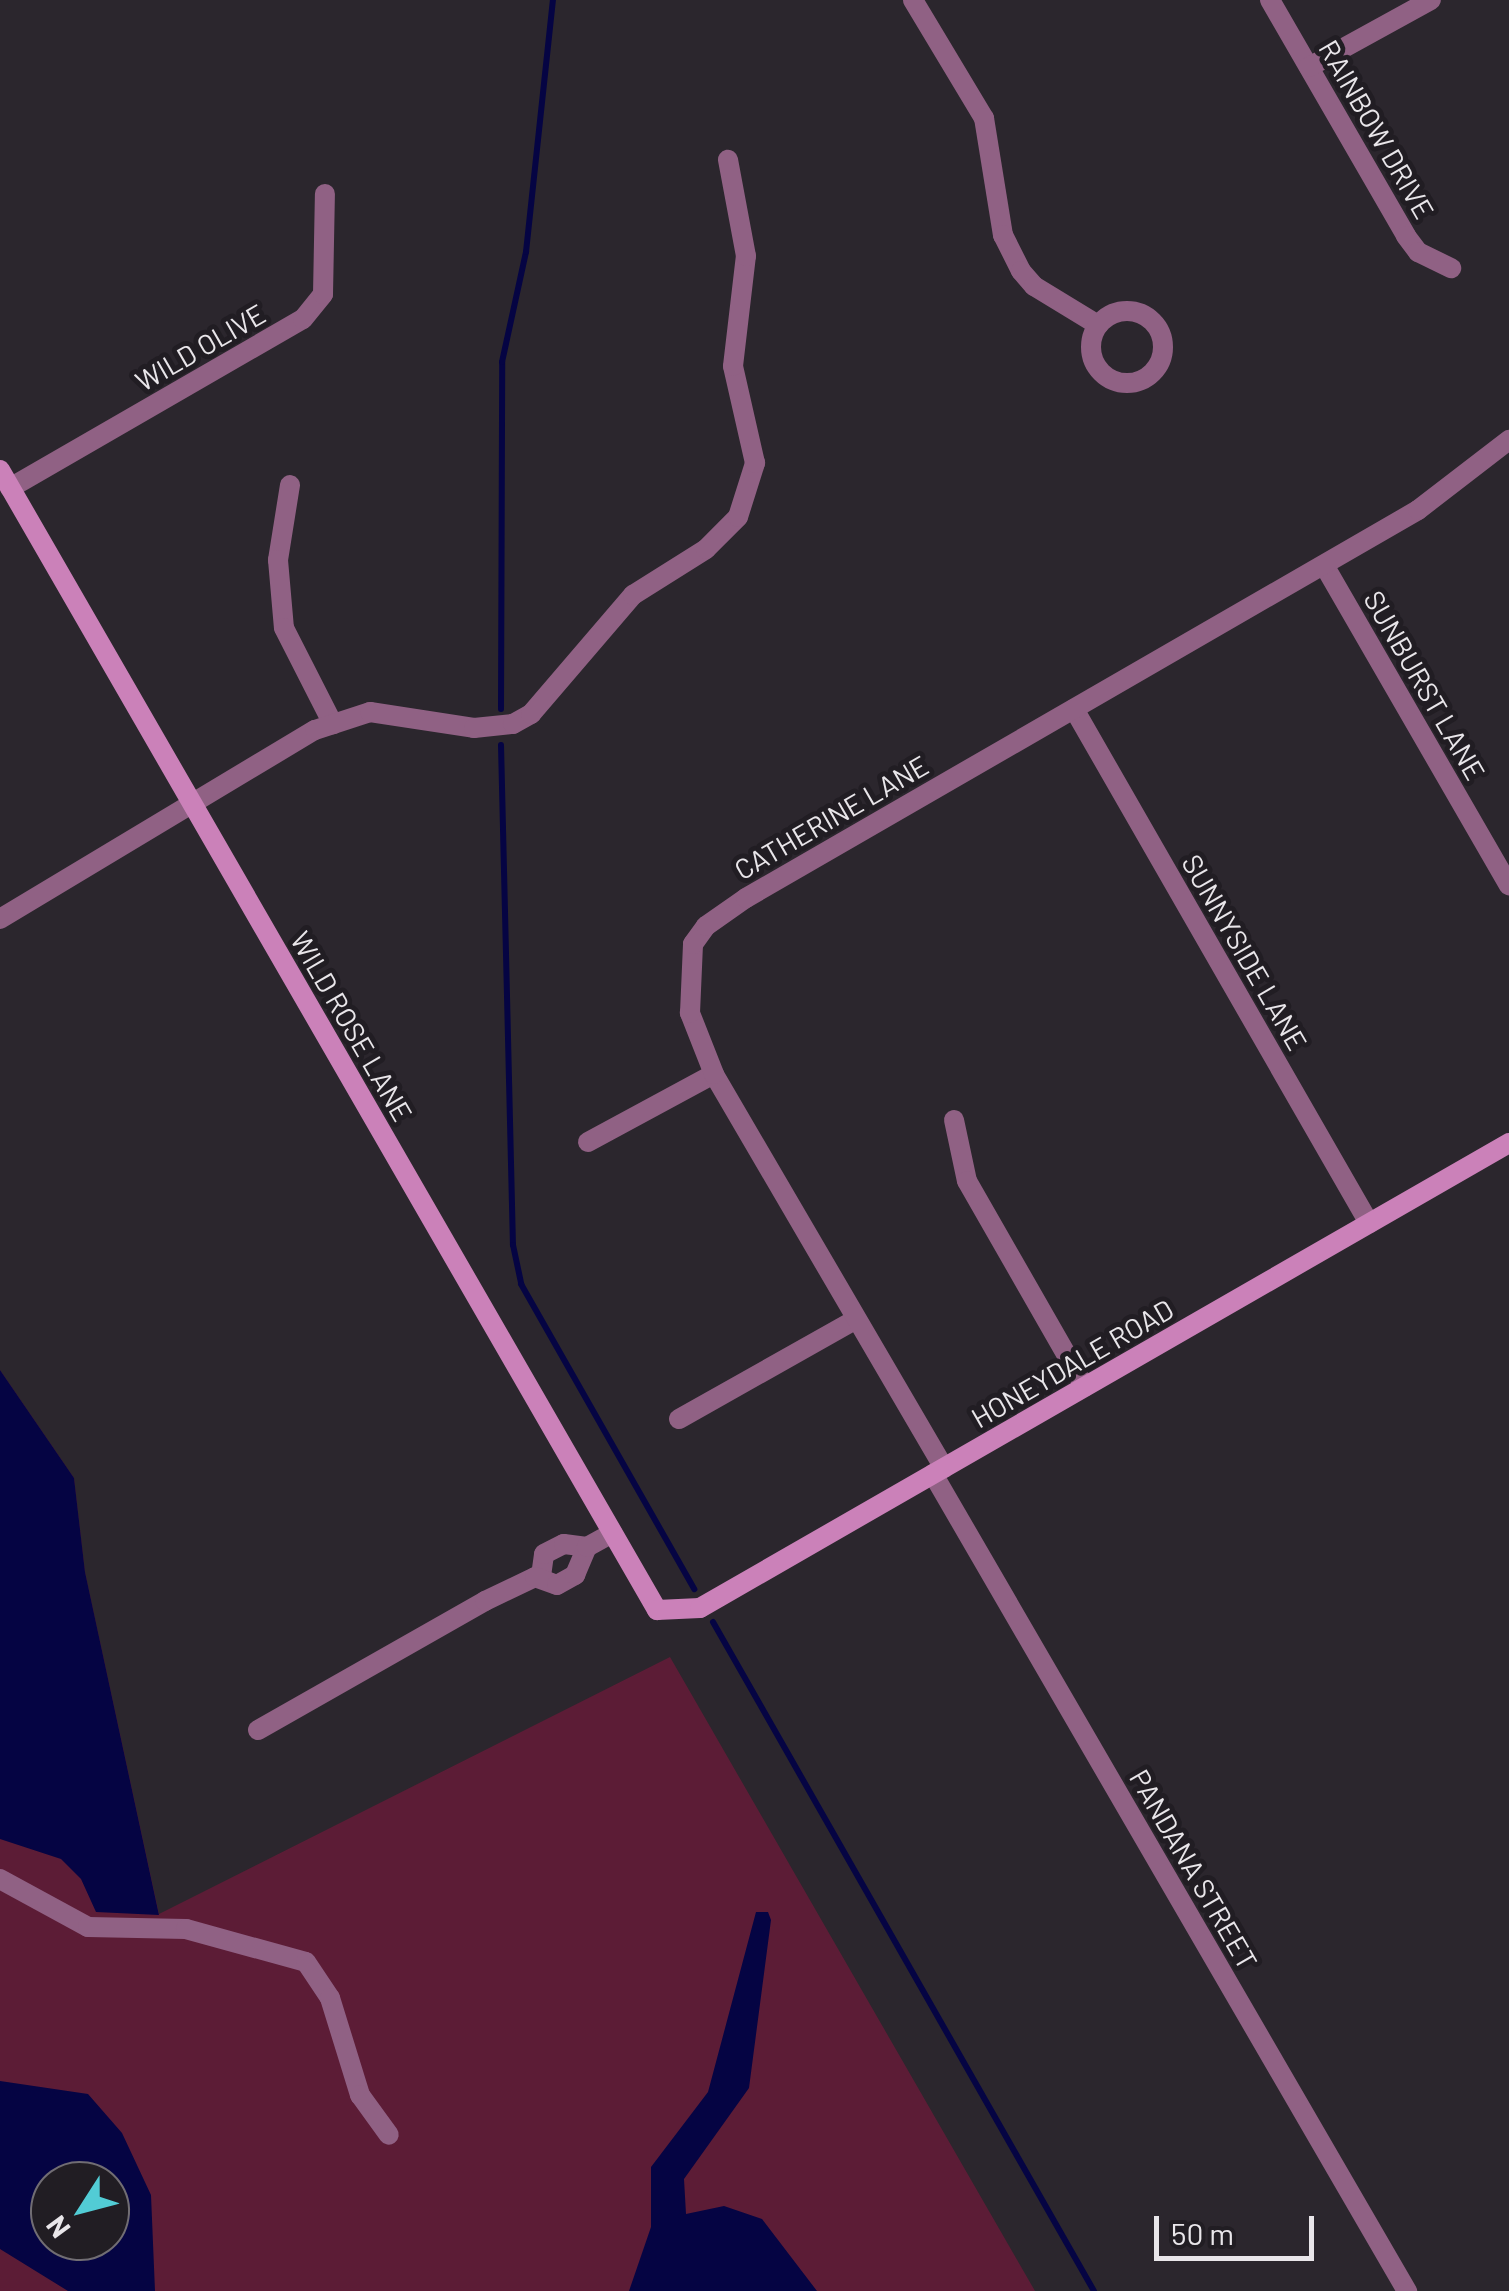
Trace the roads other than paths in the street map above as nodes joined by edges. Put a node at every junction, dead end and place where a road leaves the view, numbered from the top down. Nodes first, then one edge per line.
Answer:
1 (914, 0) edge
2 (1270, 0) edge
3 (1431, 0) edge
4 (1309, 66) junction
5 (728, 160) dead end
6 (325, 194) dead end
7 (1451, 268) dead end
8 (1098, 325) dead end
9 (1509, 440) edge
10 (5, 479) edge
11 (290, 486) dead end
12 (1324, 565) junction
13 (1074, 709) junction
14 (333, 724) junction
15 (193, 804) junction
16 (1509, 885) edge
17 (0, 919) edge
18 (714, 1074) junction
19 (954, 1120) dead end
20 (588, 1142) dead end
21 (1509, 1144) edge
22 (1369, 1223) junction
23 (856, 1320) junction
24 (1084, 1387) junction
25 (679, 1418) dead end
26 (938, 1471) junction
27 (612, 1533) junction
28 (587, 1547) junction
29 (540, 1576) junction
30 (657, 1610) joint
31 (258, 1730) dead end
32 (0, 1879) edge
33 (389, 2135) dead end
34 (1407, 2291) edge

1 - 8 street
2 - 4 street, RAINBOW DRIVE
3 - 4 street
4 - 7 street, RAINBOW DRIVE
5 - 14 street
6 - 10 street, WILD OLIVE
9 - 12 street, CATHERINE LANE
10 - 15 street, WILD ROSE LANE
11 - 14 street
12 - 13 street, CATHERINE LANE
12 - 16 street, SUNBURST LANE
13 - 18 street, CATHERINE LANE
13 - 22 street, SUNNYSIDE LANE
14 - 15 street
15 - 17 street
15 - 27 street, WILD ROSE LANE
18 - 20 street
18 - 23 street, CATHERINE LANE
19 - 24 street
21 - 22 street, HONEYDALE ROAD
22 - 24 street, HONEYDALE ROAD
23 - 25 street
23 - 26 street, CATHERINE LANE
24 - 26 street, HONEYDALE ROAD
26 - 30 street, HONEYDALE ROAD
26 - 34 street, PANDANA STREET
27 - 28 street
27 - 30 street, WILD ROSE LANE
28 - 29 street
28 - 29 street
29 - 31 street
32 - 33 street

